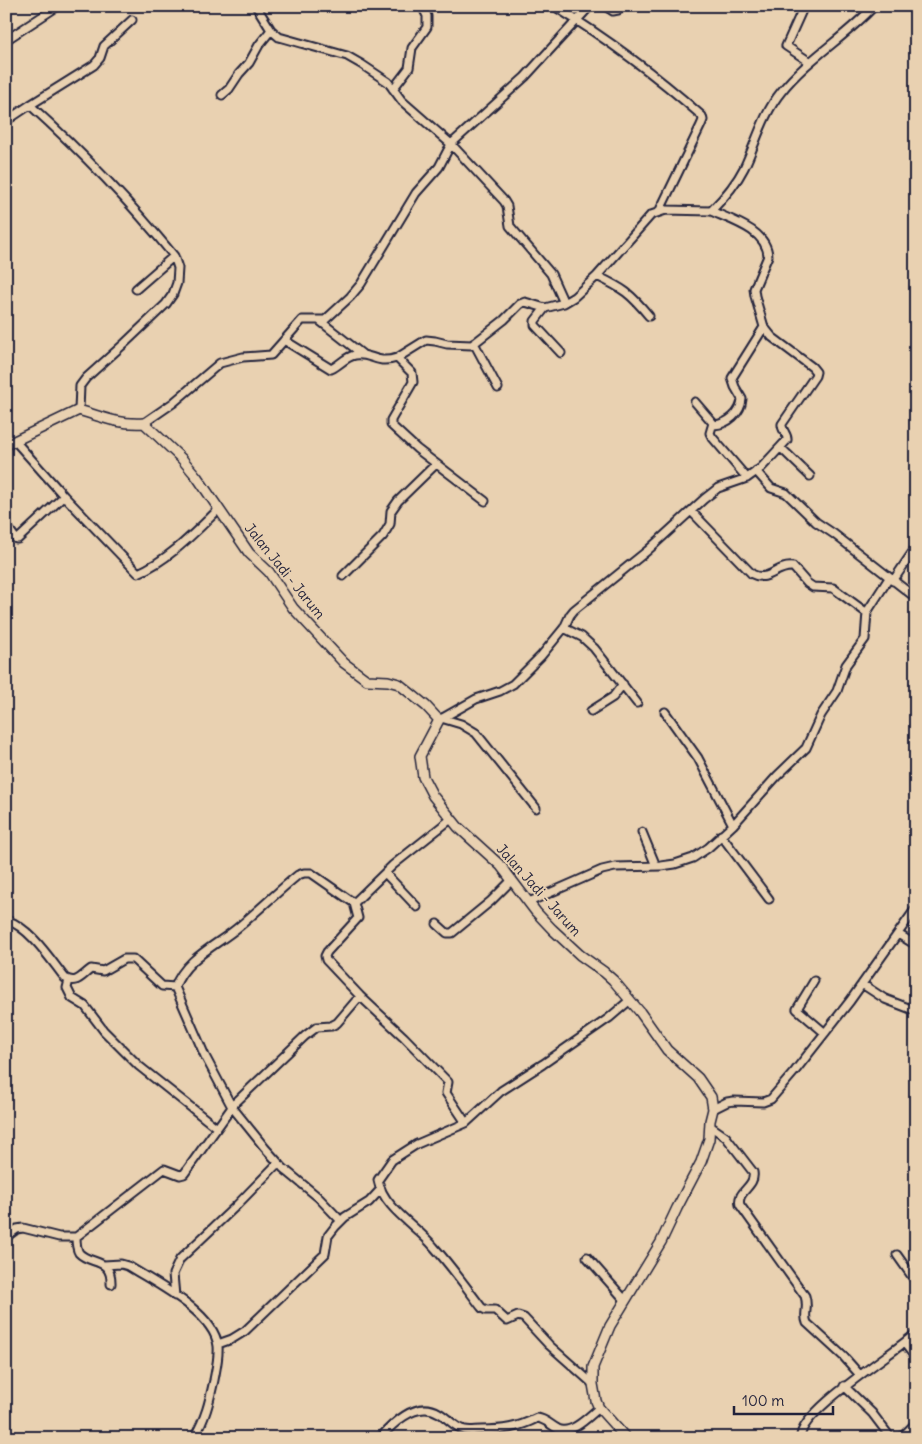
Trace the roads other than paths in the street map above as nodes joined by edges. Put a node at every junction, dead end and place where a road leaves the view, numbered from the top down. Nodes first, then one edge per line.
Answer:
1 (58, 6) edge
2 (256, 6) edge
3 (422, 6) edge
4 (554, 6) edge
5 (590, 6) edge
6 (605, 6) edge
7 (622, 6) edge
8 (804, 6) edge
9 (874, 6) edge
10 (132, 20) dead end
11 (576, 20) junction
12 (271, 30) junction
13 (6, 40) edge
14 (810, 62) junction
15 (393, 89) junction
16 (222, 95) dead end
17 (30, 105) junction
18 (6, 121) edge
19 (451, 144) junction
20 (711, 211) junction
21 (659, 212) junction
22 (174, 256) junction
23 (597, 276) junction
24 (136, 289) dead end
25 (564, 303) junction
26 (545, 308) junction
27 (649, 316) dead end
28 (320, 321) junction
29 (764, 327) junction
30 (284, 340) junction
31 (474, 343) junction
32 (561, 353) dead end
33 (362, 354) junction
34 (397, 358) junction
35 (498, 388) dead end
36 (695, 402) dead end
37 (79, 410) junction
38 (144, 423) junction
39 (714, 425) junction
40 (11, 443) edge
41 (781, 448) junction
42 (436, 464) junction
43 (756, 471) junction
44 (810, 476) dead end
45 (747, 478) junction
46 (64, 496) junction
47 (485, 501) dead end
48 (219, 509) junction
49 (690, 511) junction
50 (6, 525) edge
51 (916, 547) edge
52 (343, 576) dead end
53 (891, 579) junction
54 (916, 598) edge
55 (867, 613) junction
56 (564, 628) junction
57 (623, 684) junction
58 (637, 703) dead end
59 (592, 711) dead end
60 (665, 712) dead end
61 (440, 719) junction
62 (536, 808) dead end
63 (451, 819) junction
64 (733, 825) junction
65 (642, 832) dead end
66 (721, 835) junction
67 (656, 866) junction
68 (385, 873) junction
69 (512, 880) junction
70 (769, 899) dead end
71 (529, 902) junction
72 (354, 903) junction
73 (417, 907) dead end
74 (916, 908) edge
75 (6, 920) edge
76 (437, 924) dead end
77 (898, 934) junction
78 (916, 945) edge
79 (69, 980) junction
80 (814, 981) dead end
81 (862, 984) junction
82 (176, 987) junction
83 (360, 996) junction
84 (630, 1000) junction
85 (916, 1011) edge
86 (825, 1033) junction
87 (232, 1106) junction
88 (713, 1109) junction
89 (466, 1122) junction
90 (710, 1126) junction
91 (217, 1128) junction
92 (278, 1163) junction
93 (381, 1189) junction
94 (341, 1221) junction
95 (6, 1237) edge
96 (76, 1237) junction
97 (897, 1255) dead end
98 (587, 1257) dead end
99 (104, 1265) junction
100 (916, 1282) edge
101 (111, 1284) dead end
102 (175, 1296) junction
103 (625, 1300) junction
104 (916, 1333) edge
105 (218, 1344) junction
106 (905, 1344) junction
107 (916, 1358) edge
108 (860, 1375) junction
109 (593, 1384) junction
110 (844, 1386) junction
111 (599, 1408) junction
112 (916, 1423) edge
113 (194, 1438) edge
114 (380, 1438) edge
115 (626, 1438) edge
116 (801, 1438) edge
117 (891, 1438) edge
118 (900, 1438) edge

1 - 13 street
2 - 12 street
3 - 15 street
4 - 11 street
5 - 11 street
6 - 7 street
8 - 14 street
9 - 14 street
10 - 17 street
11 - 19 street
11 - 21 street
12 - 15 street
12 - 16 street
14 - 20 street
15 - 19 street
17 - 18 street
17 - 22 street
19 - 25 street
19 - 28 street
20 - 21 street
20 - 29 street
21 - 23 street
22 - 24 street
22 - 37 street
23 - 25 street
23 - 27 street
25 - 26 street
26 - 31 street
26 - 32 street
28 - 30 street
28 - 33 street
29 - 39 street
29 - 41 street
30 - 33 street
30 - 38 street
31 - 34 street
31 - 35 street
33 - 34 street
34 - 42 street
36 - 39 street
37 - 38 street
37 - 40 street
38 - 48 street, Jalan Jadi - Jarum
39 - 45 street
40 - 46 street
41 - 43 street
41 - 44 street
42 - 47 street
42 - 52 street
43 - 45 street
43 - 53 street
45 - 49 street
46 - 48 street
46 - 50 street
48 - 61 street, Jalan Jadi - Jarum
49 - 55 street
49 - 56 street
51 - 53 street
53 - 54 street
53 - 55 street
55 - 64 street
56 - 57 street
56 - 61 street
57 - 58 street
57 - 59 street
60 - 64 street
61 - 62 street
61 - 63 street, Jalan Jadi - Jarum
63 - 68 street
63 - 69 street, Jalan Jadi - Jarum
64 - 66 street
65 - 67 street
66 - 67 street
66 - 70 street
67 - 71 street
68 - 72 street
68 - 73 street
69 - 71 street, Jalan Jadi - Jarum
69 - 76 street
71 - 84 street, Jalan Jadi - Jarum
72 - 82 street
72 - 83 street
74 - 77 street
75 - 79 street
77 - 78 street
77 - 81 street
79 - 82 street
79 - 91 street
80 - 86 street
81 - 85 street
81 - 86 street
82 - 87 street
83 - 87 street
83 - 89 street
84 - 88 street, Jalan Jadi - Jarum
84 - 89 street
86 - 88 street
87 - 91 street
87 - 92 street
88 - 90 street
89 - 93 street
90 - 103 street
90 - 108 street
91 - 96 street
92 - 94 street
92 - 102 street
93 - 94 street
93 - 109 street
94 - 105 street
95 - 96 street
96 - 99 street
97 - 100 street
98 - 103 street
99 - 101 street
99 - 102 street
102 - 105 street
103 - 109 street
104 - 106 street
105 - 113 street
106 - 107 street
106 - 108 street
108 - 110 street
109 - 111 street
110 - 116 street
110 - 117 street
111 - 114 street
111 - 115 street
112 - 118 street

